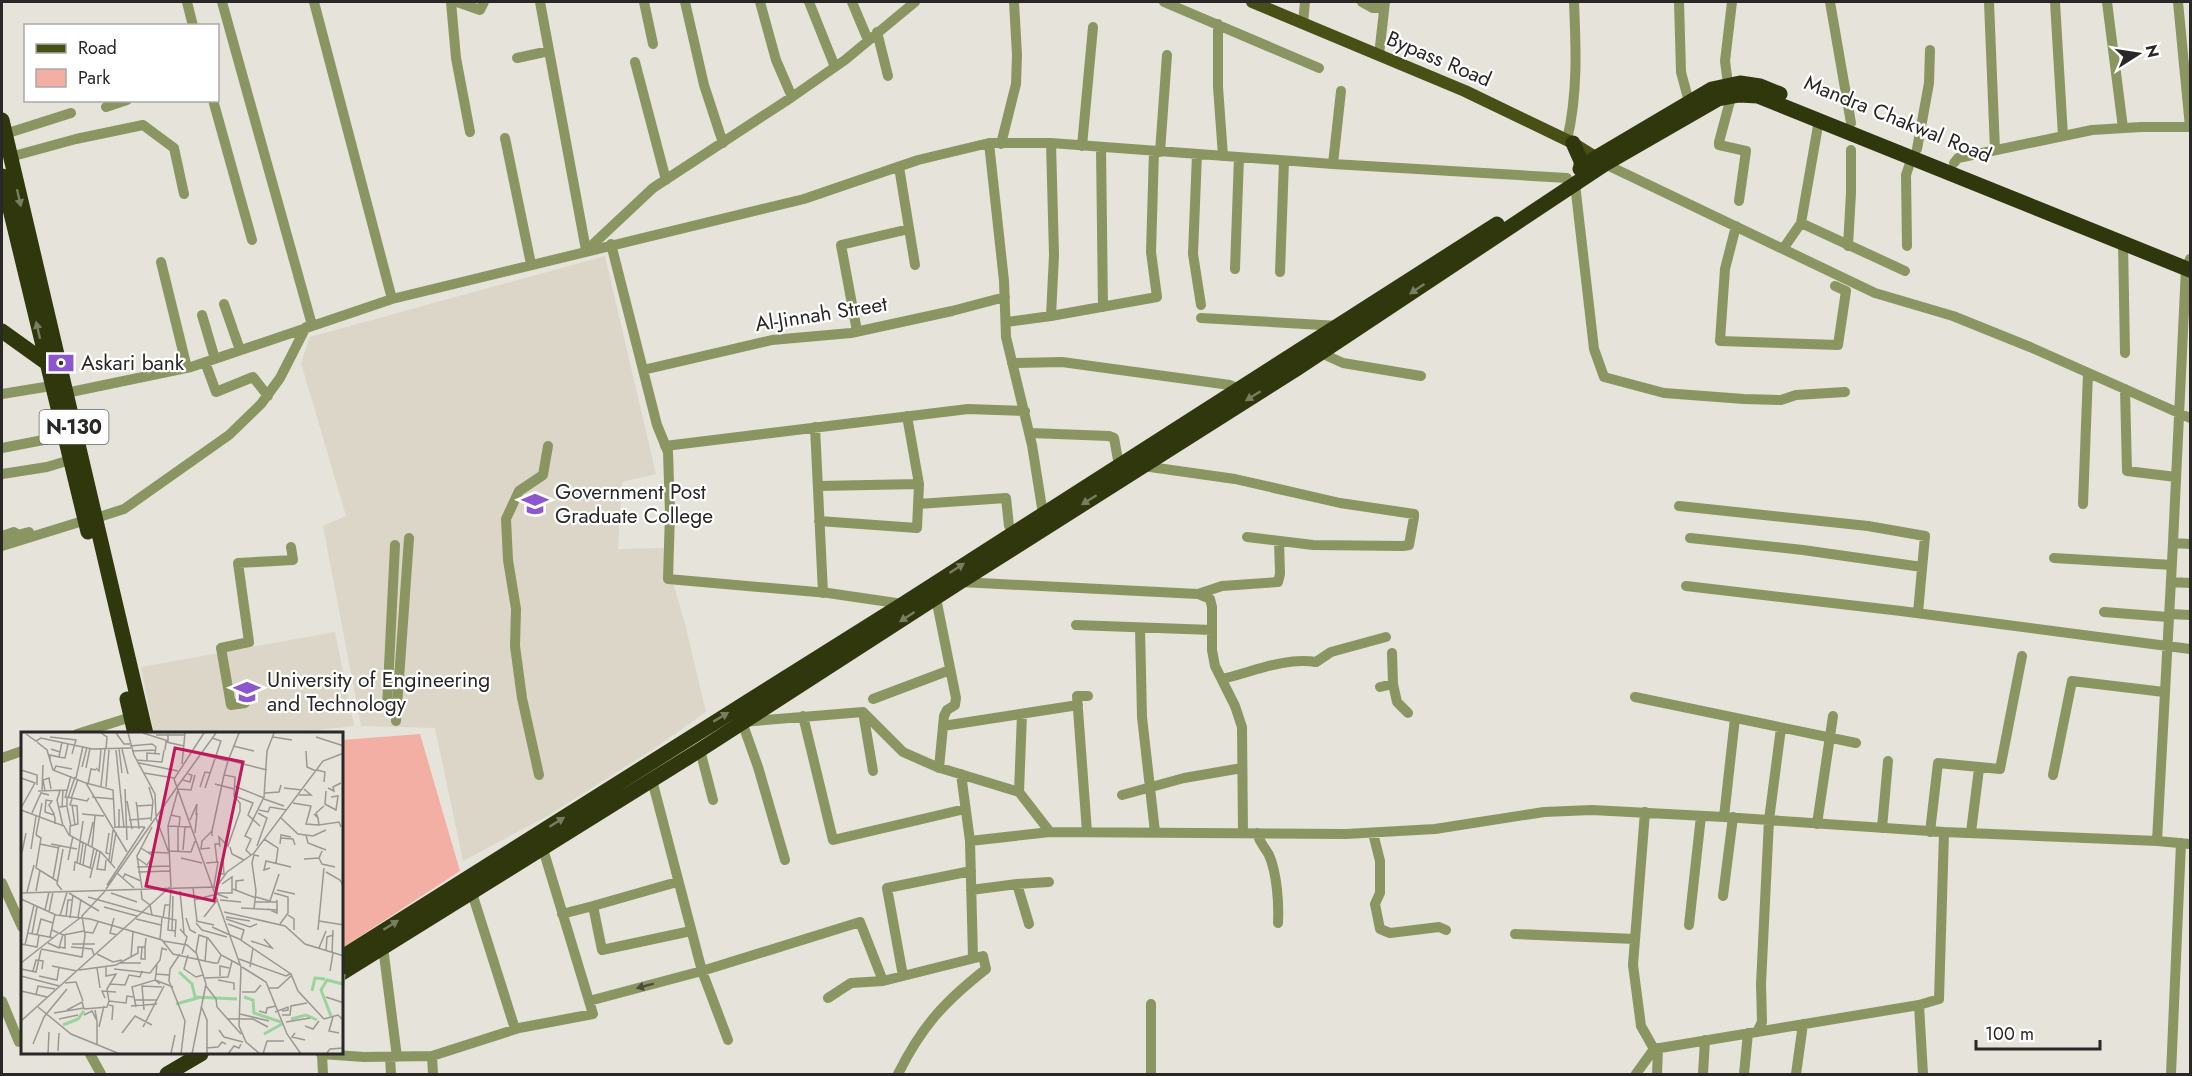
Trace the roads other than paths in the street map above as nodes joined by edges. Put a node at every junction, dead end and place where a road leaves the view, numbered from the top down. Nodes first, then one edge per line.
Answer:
1 (187, 2) edge
2 (222, 2) edge
3 (314, 2) edge
4 (451, 2) edge
5 (457, 2) edge
6 (484, 2) edge
7 (540, 2) edge
8 (644, 2) edge
9 (684, 2) edge
10 (760, 2) edge
11 (809, 2) edge
12 (852, 2) edge
13 (915, 2) edge
14 (1014, 2) edge
15 (1164, 2) edge
16 (1256, 2) edge
17 (1305, 2) edge
18 (1362, 2) edge
19 (1574, 2) edge
20 (1679, 2) edge
21 (1732, 2) edge
22 (1830, 2) edge
23 (1989, 2) edge
24 (2055, 2) edge
25 (2107, 2) edge
26 (2178, 2) edge
27 (1385, 4) edge
28 (1303, 23) junction
29 (192, 24) edge
30 (1218, 24) junction
31 (1094, 27) dead end
32 (877, 32) junction
33 (868, 40) junction
34 (653, 44) dead end
35 (1930, 50) dead end
36 (549, 51) junction
37 (1167, 55) dead end
38 (1379, 55) junction
39 (517, 58) dead end
40 (635, 62) dead end
41 (835, 67) junction
42 (1319, 68) dead end
43 (888, 76) dead end
44 (1731, 90) junction
45 (1341, 91) dead end
46 (792, 97) junction
47 (121, 102) edge
48 (214, 102) edge
49 (1689, 102) junction
50 (106, 107) dead end
51 (71, 112) dead end
52 (1819, 120) junction
53 (1851, 123) junction
54 (3, 127) edge
55 (2190, 127) edge
56 (2123, 128) junction
57 (470, 132) dead end
58 (2063, 136) junction
59 (505, 138) dead end
60 (1570, 141) junction
61 (723, 143) junction
62 (989, 143) junction
63 (1051, 143) junction
64 (1001, 144) junction
65 (1082, 146) junction
66 (1101, 148) junction
67 (1851, 150) dead end
68 (1995, 150) junction
69 (1157, 152) junction
70 (1915, 153) junction
71 (1197, 154) junction
72 (1223, 156) junction
73 (10, 158) junction
74 (1239, 158) junction
75 (1601, 160) junction
76 (1284, 161) junction
77 (1954, 163) junction
78 (1333, 164) junction
79 (899, 166) junction
80 (1581, 168) junction
81 (2, 177) edge
82 (666, 180) junction
83 (1571, 181) junction
84 (184, 194) dead end
85 (1739, 201) dead end
86 (1801, 223) junction
87 (1736, 226) junction
88 (909, 229) junction
89 (252, 240) dead end
90 (2123, 242) junction
91 (611, 244) junction
92 (24, 245) junction
93 (1848, 246) junction
94 (1907, 246) dead end
95 (1783, 249) junction
96 (586, 250) junction
97 (161, 262) dead end
98 (531, 264) junction
99 (2189, 264) edge
100 (915, 266) dead end
101 (1235, 269) dead end
102 (1905, 271) dead end
103 (1280, 272) dead end
104 (1835, 286) dead end
105 (1005, 297) junction
106 (392, 299) junction
107 (224, 304) dead end
108 (1201, 305) dead end
109 (1103, 307) junction
110 (202, 315) dead end
111 (1051, 316) junction
112 (1201, 318) dead end
113 (1007, 322) junction
114 (309, 326) junction
115 (1339, 326) junction
116 (2, 331) edge
117 (857, 331) junction
118 (240, 350) junction
119 (1321, 353) junction
120 (2125, 353) dead end
121 (210, 360) junction
122 (46, 363) junction
123 (1012, 363) junction
124 (188, 368) junction
125 (643, 370) junction
126 (60, 372) junction
127 (2088, 373) junction
128 (1421, 376) dead end
129 (51, 386) junction
130 (1239, 389) junction
131 (2125, 389) junction
132 (1845, 392) dead end
133 (66, 393) junction
134 (2, 394) edge
135 (268, 396) junction
136 (1025, 411) junction
137 (2179, 413) junction
138 (907, 417) junction
139 (2190, 418) edge
140 (815, 427) junction
141 (1030, 433) junction
142 (64, 436) junction
143 (548, 446) dead end
144 (665, 446) junction
145 (2, 448) edge
146 (70, 460) junction
147 (1119, 465) junction
148 (1142, 466) junction
149 (2, 474) edge
150 (2176, 477) junction
151 (919, 484) junction
152 (818, 486) junction
153 (918, 504) junction
154 (2083, 504) dead end
155 (1679, 506) dead end
156 (1043, 514) junction
157 (91, 519) junction
158 (819, 521) junction
159 (1009, 526) dead end
160 (36, 535) junction
161 (2, 536) edge
162 (1247, 537) dead end
163 (410, 538) dead end
164 (1690, 538) dead end
165 (1279, 541) junction
166 (2173, 543) junction
167 (2190, 544) edge
168 (395, 545) dead end
169 (2, 546) edge
170 (291, 547) dead end
171 (2054, 558) dead end
172 (2172, 565) junction
173 (1922, 567) junction
174 (960, 582) junction
175 (2171, 582) junction
176 (2190, 583) edge
177 (1686, 586) dead end
178 (823, 592) junction
179 (1198, 594) junction
180 (936, 598) junction
181 (903, 604) junction
182 (2104, 612) dead end
183 (1918, 613) junction
184 (2169, 615) junction
185 (2190, 615) edge
186 (1076, 625) dead end
187 (1140, 628) junction
188 (1212, 630) junction
189 (1386, 637) dead end
190 (2167, 647) junction
191 (2190, 650) edge
192 (1392, 653) dead end
193 (2022, 656) dead end
194 (950, 670) junction
195 (1222, 679) junction
196 (1393, 684) junction
197 (1380, 687) dead end
198 (2164, 692) junction
199 (1089, 696) dead end
200 (1635, 697) dead end
201 (873, 699) dead end
202 (245, 704) dead end
203 (1078, 705) junction
204 (387, 707) dead end
205 (863, 711) junction
206 (1408, 713) dead end
207 (1022, 714) junction
208 (803, 716) junction
209 (1833, 716) dead end
210 (137, 717) junction
211 (1735, 718) junction
212 (396, 721) dead end
213 (742, 722) junction
214 (943, 726) junction
215 (1781, 728) junction
216 (84, 732) edge
217 (135, 732) edge
218 (145, 732) edge
219 (1829, 738) junction
220 (1856, 743) dead end
221 (700, 750) junction
222 (21, 751) edge
223 (2, 758) edge
224 (1888, 761) dead end
225 (939, 768) junction
226 (1242, 768) junction
227 (1980, 769) junction
228 (873, 771) dead end
229 (961, 774) junction
230 (539, 775) dead end
231 (2053, 775) dead end
232 (652, 780) junction
233 (1150, 787) junction
234 (1019, 792) junction
235 (1122, 795) dead end
236 (713, 800) dead end
237 (965, 809) junction
238 (1645, 812) junction
239 (1701, 816) junction
240 (1729, 817) junction
241 (1769, 820) junction
242 (1817, 824) junction
243 (1882, 828) junction
244 (1050, 832) junction
245 (1088, 832) junction
246 (1155, 832) junction
247 (1930, 832) junction
248 (1944, 832) junction
249 (1971, 832) junction
250 (1243, 833) junction
251 (1257, 833) junction
252 (1373, 833) junction
253 (970, 841) junction
254 (2157, 842) junction
255 (2186, 844) edge
256 (543, 849) junction
257 (785, 860) dead end
258 (970, 871) junction
259 (677, 882) junction
260 (1049, 882) dead end
261 (2, 883) edge
262 (1017, 884) junction
263 (971, 890) junction
264 (472, 893) junction
265 (1724, 896) dead end
266 (592, 906) junction
267 (562, 914) junction
268 (1278, 923) dead end
269 (1029, 924) dead end
270 (21, 925) edge
271 (1689, 926) dead end
272 (1446, 930) dead end
273 (691, 931) junction
274 (1515, 934) dead end
275 (1635, 939) junction
276 (383, 947) junction
277 (344, 956) edge
278 (974, 958) junction
279 (702, 971) junction
280 (344, 972) edge
281 (903, 976) junction
282 (883, 981) junction
283 (828, 998) dead end
284 (2, 1000) edge
285 (589, 1001) junction
286 (1151, 1004) dead end
287 (1919, 1005) junction
288 (1803, 1024) junction
289 (515, 1029) junction
290 (1752, 1033) junction
291 (728, 1040) dead end
292 (1706, 1040) junction
293 (19, 1042) dead end
294 (1656, 1048) junction
295 (91, 1055) edge
296 (198, 1055) edge
297 (322, 1055) edge
298 (344, 1055) edge
299 (432, 1056) junction
300 (394, 1057) junction
301 (177, 1072) edge
302 (101, 1074) edge
303 (323, 1074) edge
304 (391, 1074) edge
305 (433, 1074) edge
306 (898, 1074) edge
307 (1151, 1074) edge
308 (1636, 1074) edge
309 (1657, 1074) edge
310 (1703, 1074) edge
311 (1744, 1074) edge
312 (1796, 1074) edge
313 (1923, 1074) edge
314 (2171, 1074) edge

1 - 29 street
2 - 114 street
3 - 106 street
4 - 57 street
5 - 6 street
7 - 36 street
8 - 34 street
9 - 61 street
10 - 46 street
11 - 41 street
12 - 33 street
13 - 32 street
14 - 64 street
15 - 30 street
16 - 28 main road, Bypass Road
17 - 28 street
18 - 27 street
19 - 60 street
20 - 49 street
21 - 44 street
22 - 53 street
23 - 68 street
24 - 58 street
25 - 56 street
26 - 55 street
27 - 38 street
28 - 38 main road, Bypass Road
30 - 42 street
30 - 72 street
31 - 65 street
32 - 33 street
32 - 43 street
33 - 41 street
35 - 70 street
36 - 39 street
36 - 96 street
37 - 69 street
38 - 60 main road, Bypass Road
40 - 82 street
41 - 46 street
44 - 49 highway, Mandra Chakwal Road
44 - 52 highway, Mandra Chakwal Road
44 - 53 highway, Mandra Chakwal Road
44 - 75 highway, Mandra Chakwal Road
44 - 85 street
45 - 78 street
46 - 61 street
47 - 50 street
48 - 89 street
49 - 75 highway, Mandra Chakwal Road
51 - 54 street
52 - 70 highway, Mandra Chakwal Road
52 - 86 street
53 - 70 highway, Mandra Chakwal Road
54 - 73 highway, N-130
55 - 56 street
56 - 58 street
58 - 68 street
59 - 98 street
60 - 75 main road, Bypass Road
60 - 80 highway
61 - 82 street
62 - 64 street
62 - 79 street
62 - 105 street
63 - 64 street
63 - 65 street
63 - 111 street
65 - 66 street
66 - 69 street
66 - 109 street
67 - 93 street
68 - 77 street
69 - 71 street
69 - 109 street
70 - 77 highway, Mandra Chakwal Road
70 - 90 highway, Mandra Chakwal Road
70 - 94 street
71 - 72 street
71 - 108 street
72 - 74 street
73 - 84 street
73 -> 92 highway, N-130
74 - 76 street
74 - 101 street
75 - 80 highway
75 - 83 highway
75 - 87 street
76 - 78 street
76 - 103 street
77 - 99 highway, Mandra Chakwal Road
78 - 83 street
79 - 88 street
79 - 91 street
80 - 83 highway
81 - 92 highway, N-130
82 - 96 street
83 - 115 highway
83 -> 119 highway
83 - 132 street
86 - 93 street
86 - 95 street
87 - 95 street
87 - 104 street
88 - 100 street
88 - 117 street
90 - 99 highway, Mandra Chakwal Road
90 - 120 street
91 - 96 street
91 - 125 street
122 -> 92 highway, N-130
92 - 126 highway, N-130
93 - 102 street
95 - 127 street
96 - 98 street
97 - 124 street
98 - 106 street
99 - 137 street
105 - 113 street
105 - 117 street, Al-Jinnah Street
106 - 114 street
107 - 118 street
109 - 111 street
110 - 121 street
111 - 113 street
112 - 115 street
113 - 123 street
114 - 118 street
114 - 135 street
115 - 130 highway
116 - 122 highway
117 - 125 street, Al-Jinnah Street
118 - 121 street
119 - 128 street
119 -> 148 highway
121 - 124 street
121 - 135 street
122 - 126 highway
122 - 129 highway, N-130
123 - 130 street
123 - 136 street
124 - 133 street
125 - 144 street
126 - 133 highway, N-130
127 - 131 street
127 - 154 street
129 - 134 street
129 - 142 highway, N-130
130 - 147 highway
131 - 137 street
131 - 150 street
133 - 157 highway, N-130
135 - 157 street
136 - 138 street
136 - 141 street
137 - 139 street
137 - 150 street
138 - 140 street
138 - 151 street
140 - 144 street
140 - 152 street
141 - 147 street
141 - 156 street
142 - 145 street
142 - 146 highway, N-130
143 - 230 street
144 - 178 street
146 - 149 street
146 - 157 highway, N-130
147 - 156 highway
148 - 165 street
148 -> 174 highway
150 - 166 street
151 - 152 street
151 - 153 street
152 - 158 street
153 - 158 street
153 - 159 street
155 - 173 street
181 -> 156 highway
157 - 160 street
157 - 210 highway, N-130
158 - 178 street
160 - 161 street
160 - 169 street
162 - 165 street
163 - 212 street
164 - 173 street
165 - 179 street
166 - 167 street
166 - 172 street
168 - 204 street
170 - 202 street
171 - 172 street
172 - 175 street
173 - 183 street
174 - 179 street
174 - 180 highway
175 - 176 street
175 - 184 street
177 - 183 street
178 - 181 street
179 - 188 street
180 - 194 street
180 -> 213 highway
277 -> 181 highway
182 - 184 street
183 - 190 street
184 - 185 street
184 - 190 street
186 - 187 street
187 - 188 street
187 - 233 street
188 - 195 street
189 - 195 street
190 - 191 street
190 - 198 street
192 - 196 street
193 - 227 street
194 - 201 street
194 - 214 street
195 - 226 street
196 - 197 street
196 - 206 street
198 - 231 street
198 - 254 street
199 - 203 street
200 - 211 street
203 - 207 street
203 - 245 street
205 - 208 street
205 - 225 street
205 - 228 street
207 - 214 street
207 - 234 street
208 - 213 street
208 - 237 street
209 - 219 street
210 - 216 street
210 - 217 highway, N-130
210 - 218 highway, N-130
211 - 215 street
211 - 240 street
213 - 221 highway
213 - 257 street
214 - 225 street
215 - 219 street
215 - 241 street
219 - 220 street
219 - 242 street
221 - 232 highway
221 - 236 street
222 - 223 street
224 - 243 street
225 - 229 street
226 - 233 street
226 - 250 street
227 - 247 street
227 - 249 street
229 - 234 street
229 - 237 street
232 - 256 highway
232 - 259 street
233 - 235 street
233 - 246 street
234 - 244 street
237 - 253 street
238 - 239 street
238 - 252 street
238 - 275 street
239 - 240 street
239 - 271 street
240 - 241 street
240 - 265 street
241 - 242 street
241 - 290 street
242 - 243 street
243 - 247 street
244 - 245 street
244 - 253 street
245 - 246 street
246 - 250 street
247 - 248 street
248 - 249 street
248 - 287 street
249 - 254 street
250 - 251 street
251 - 252 street
251 - 268 street
252 - 272 street
253 - 258 street
254 - 255 street
255 - 314 street
256 - 264 highway
256 - 267 street
258 - 263 street
258 - 281 street
259 - 266 street
259 - 273 street
260 - 262 street
261 - 270 street
262 - 263 street
262 - 269 street
263 - 278 street
264 - 276 highway
264 - 289 street
266 - 267 street
266 - 273 street
267 - 285 street
273 - 279 street
274 - 275 street
275 - 294 street
276 - 280 highway
276 - 300 street
278 - 281 street
278 - 306 street
279 - 282 street
279 -> 285 street
279 - 291 street
281 - 282 street
282 - 283 street
284 - 293 street
285 - 289 street
286 - 307 street
287 - 288 street
287 - 313 street
288 - 290 street
288 - 312 street
289 - 299 street
290 - 292 street
290 - 311 street
292 - 294 street
292 - 310 street
294 - 308 street
294 - 309 street
295 - 302 street
296 - 301 highway
297 - 303 street
298 - 300 street
299 - 300 street
299 - 305 street
300 - 304 street

